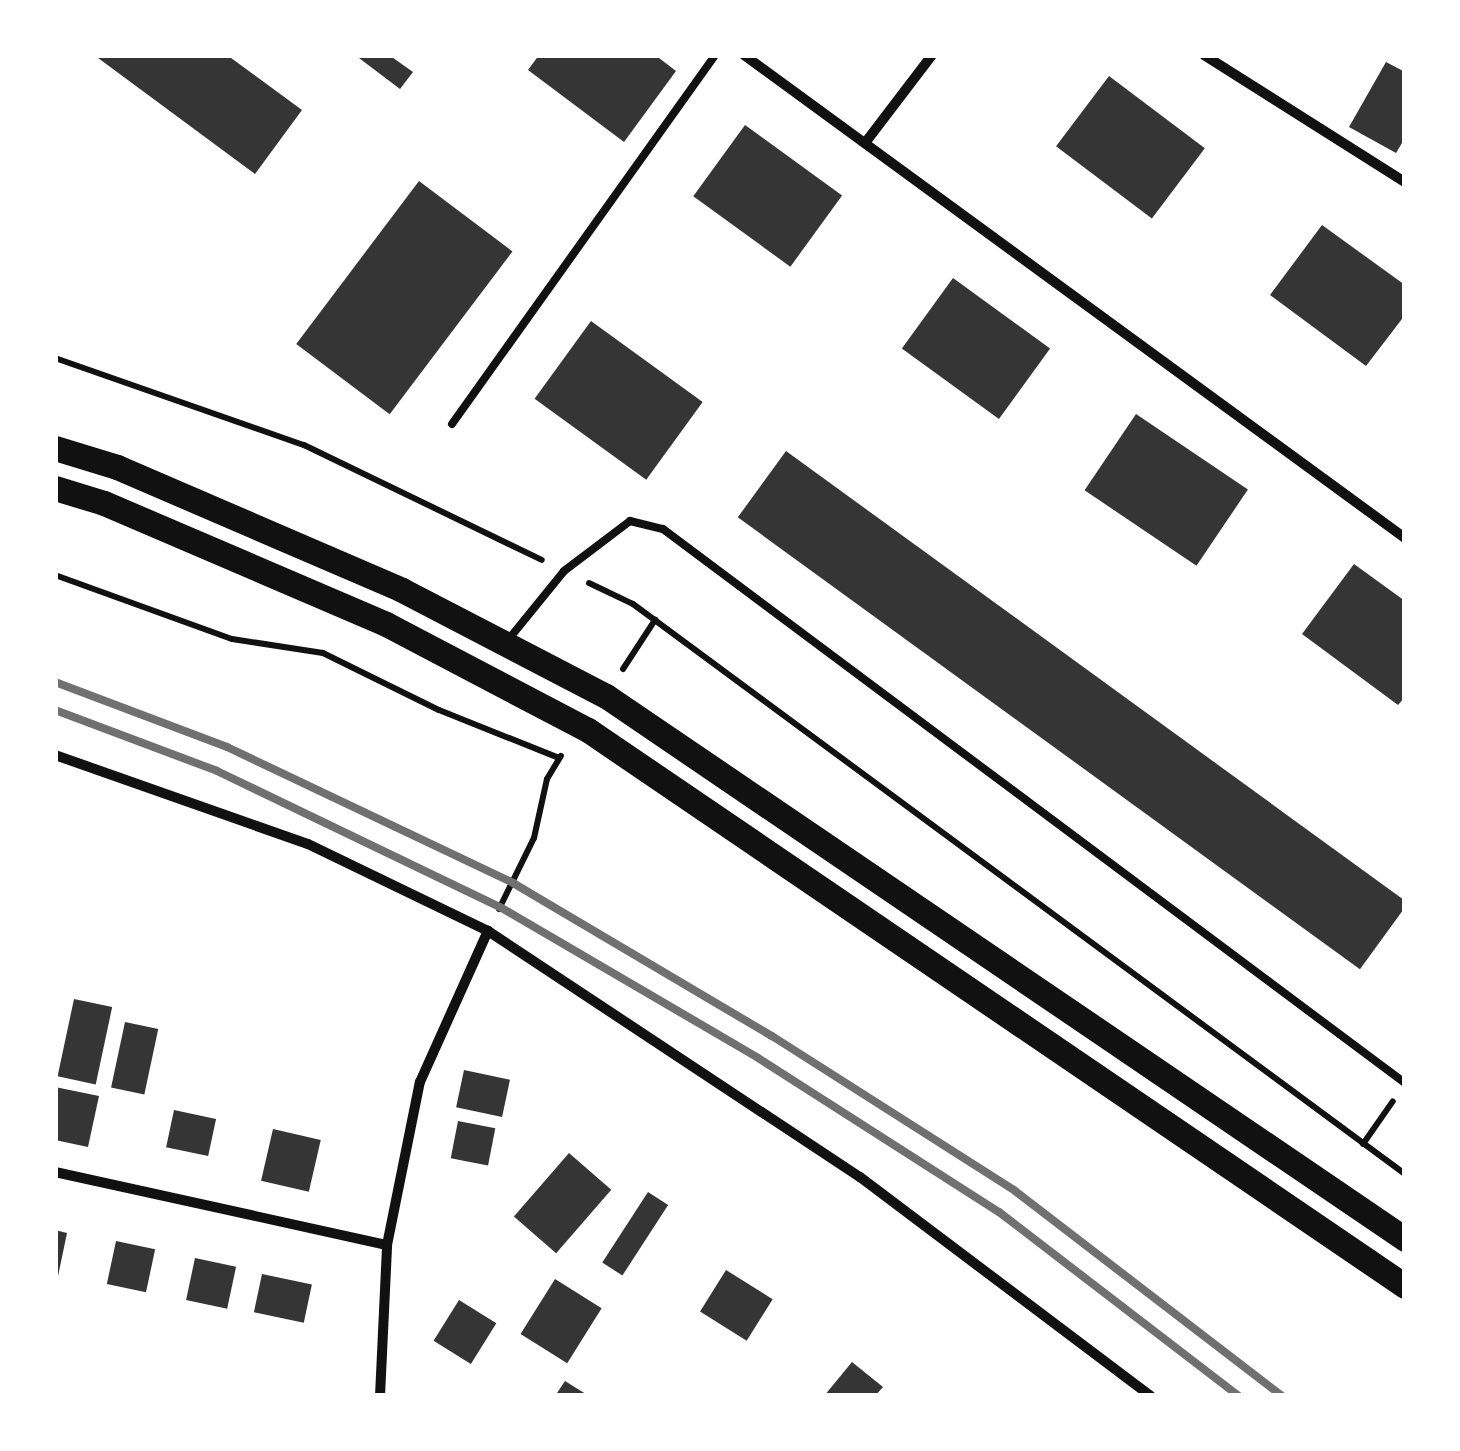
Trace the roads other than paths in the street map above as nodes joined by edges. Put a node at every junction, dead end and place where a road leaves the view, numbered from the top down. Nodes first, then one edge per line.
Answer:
1 (715, 55) edge
2 (744, 55) edge
3 (932, 55) edge
4 (1204, 55) edge
5 (865, 143) junction
6 (1405, 182) edge
7 (452, 424) dead end
8 (55, 448) edge
9 (55, 488) edge
10 (1405, 538) edge
11 (506, 644) junction
12 (55, 755) edge
13 (488, 931) junction
14 (1405, 1083) edge
15 (55, 1172) edge
16 (1405, 1239) edge
17 (386, 1245) junction
18 (1405, 1286) edge
19 (384, 1395) edge
20 (1151, 1396) edge

1 - 7 lane
2 - 5 street
3 - 5 street
4 - 6 street
5 - 10 street
8 - 11 main road
9 - 18 main road
11 - 14 lane
11 - 16 main road
12 - 13 street
13 - 17 street
13 - 20 street
15 - 17 street
17 - 19 street

